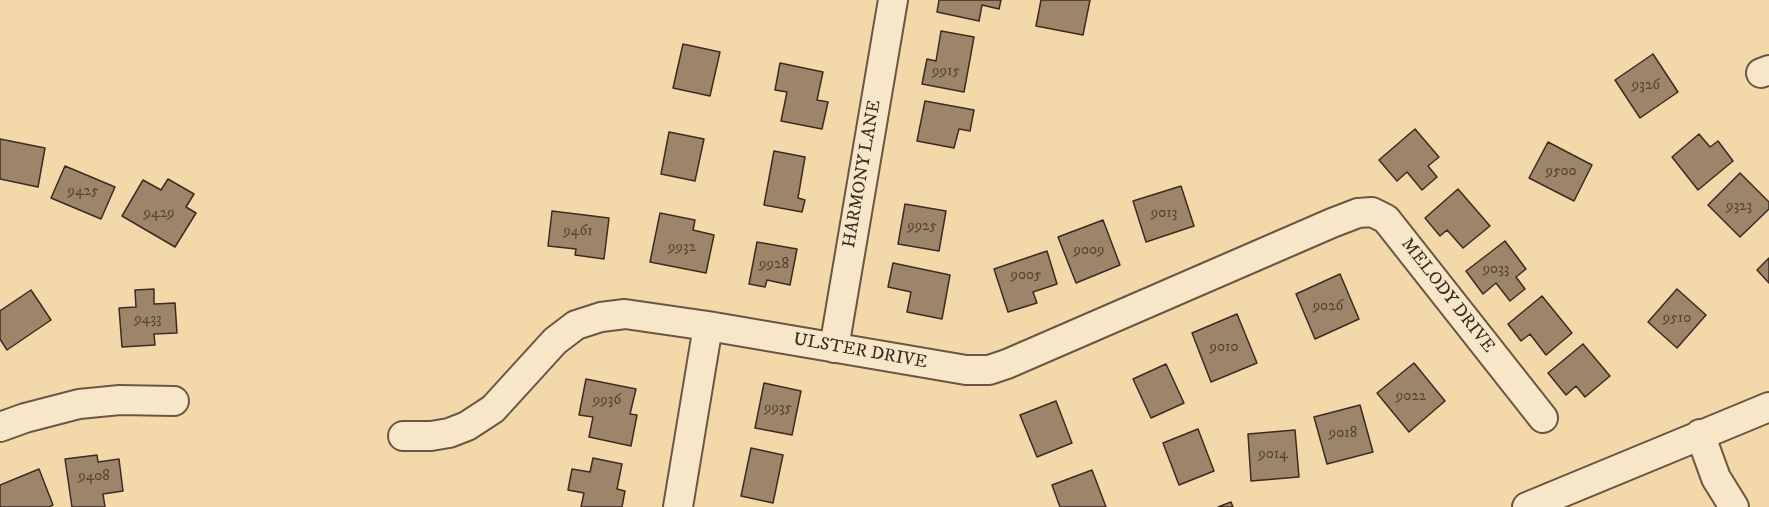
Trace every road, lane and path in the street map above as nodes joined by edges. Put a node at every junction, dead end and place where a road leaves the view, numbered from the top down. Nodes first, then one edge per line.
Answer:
1 (893, 0) edge
2 (1332, 223) joint
3 (708, 326) junction
4 (834, 348) junction
5 (174, 400) dead end
6 (1769, 407) edge
7 (1543, 418) dead end
8 (0, 427) edge
9 (1700, 434) junction
10 (403, 436) dead end
11 (678, 507) edge
12 (1527, 507) edge
13 (1734, 507) edge

1 - 4 street, HARMONY LANE
2 - 4 street, ULSTER DRIVE
2 - 7 street, MELODY DRIVE
3 - 4 street, ULSTER DRIVE
3 - 10 street, ULSTER DRIVE
3 - 11 street
5 - 8 street
6 - 9 street
9 - 12 street
9 - 13 street

